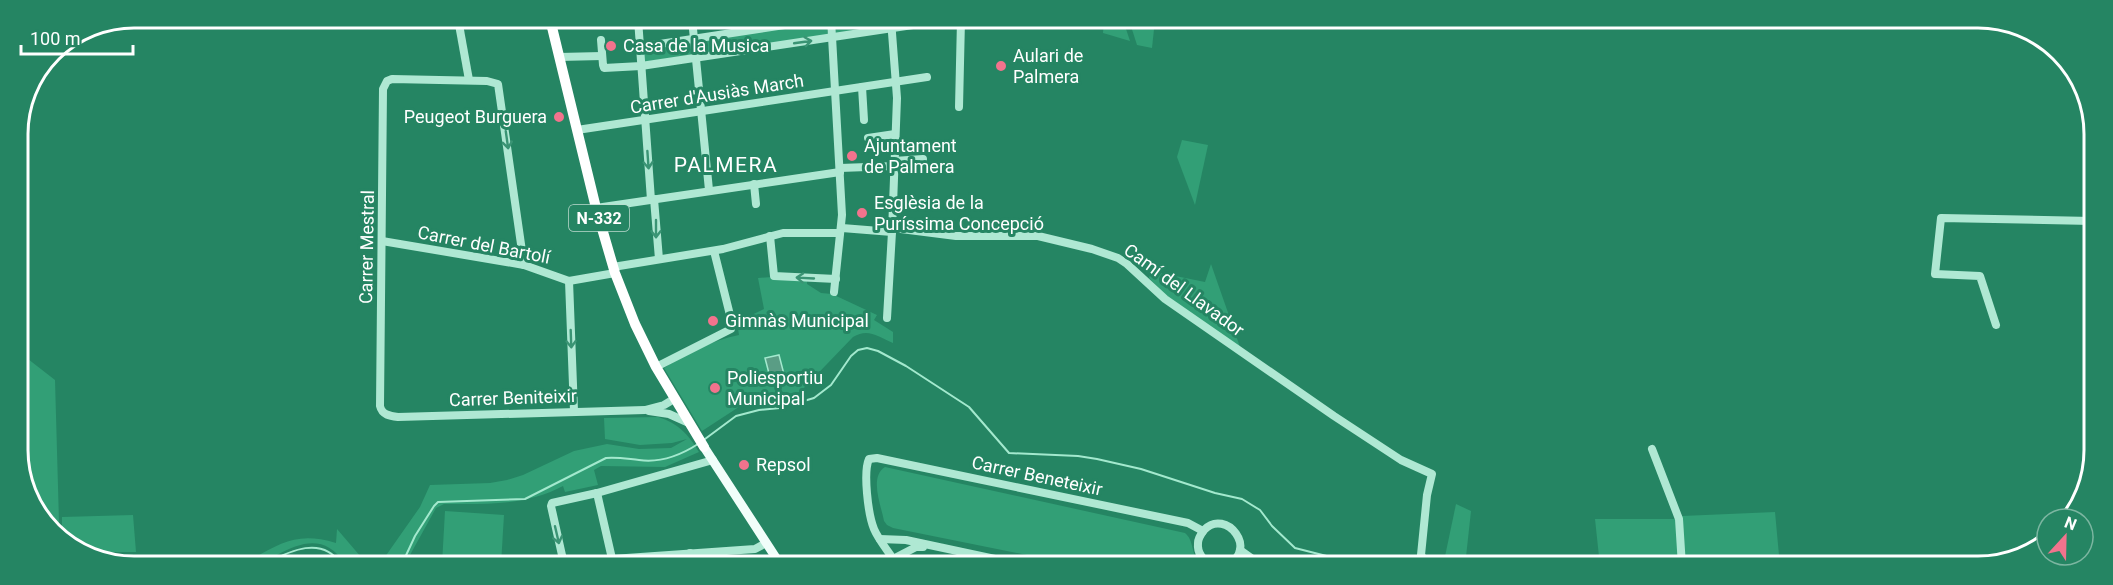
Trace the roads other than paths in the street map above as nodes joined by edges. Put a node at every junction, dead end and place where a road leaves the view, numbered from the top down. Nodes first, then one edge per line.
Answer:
1 (460, 28) edge
2 (552, 28) edge
3 (639, 28) edge
4 (693, 28) edge
5 (766, 28) edge
6 (831, 28) edge
7 (874, 28) edge
8 (891, 28) edge
9 (961, 28) edge
10 (832, 38) junction
11 (694, 39) junction
12 (601, 40) dead end
13 (640, 47) junction
14 (602, 56) junction
15 (559, 57) junction
16 (696, 58) junction
17 (641, 66) junction
18 (927, 77) dead end
19 (469, 80) junction
20 (897, 82) junction
21 (862, 87) junction
22 (835, 90) junction
23 (959, 107) dead end
24 (701, 111) junction
25 (864, 120) dead end
26 (645, 121) junction
27 (577, 130) junction
28 (895, 134) junction
29 (868, 138) dead end
30 (923, 159) dead end
31 (895, 163) junction
32 (840, 170) junction
33 (753, 184) junction
34 (709, 190) junction
35 (652, 199) junction
36 (756, 204) dead end
37 (596, 208) junction
38 (2084, 221) edge
39 (892, 230) junction
40 (841, 231) junction
41 (770, 236) junction
42 (382, 241) junction
43 (714, 251) junction
44 (659, 259) junction
45 (524, 265) junction
46 (614, 270) junction
47 (836, 279) junction
48 (569, 280) junction
49 (834, 292) dead end
50 (886, 318) dead end
51 (1996, 325) dead end
52 (656, 367) junction
53 (676, 403) junction
54 (645, 410) junction
55 (574, 411) junction
56 (383, 412) joint
57 (663, 413) junction
58 (691, 427) junction
59 (704, 447) joint
60 (1652, 448) dead end
61 (713, 460) junction
62 (597, 493) junction
63 (1203, 531) junction
64 (880, 539) junction
65 (766, 543) junction
66 (937, 547) junction
67 (1240, 550) junction
68 (690, 553) joint
69 (562, 556) edge
70 (612, 556) edge
71 (664, 556) edge
72 (775, 556) edge
73 (891, 556) edge
74 (903, 556) edge
75 (980, 556) edge
76 (1202, 556) edge
77 (1237, 556) edge
78 (1248, 556) edge
79 (1422, 556) edge
80 (1681, 556) edge

1 - 19 street
2 - 15 highway, N-332
3 - 13 street
4 - 11 street
5 - 11 street
6 - 10 street
7 - 10 street
8 - 20 street
9 - 23 street
16 -> 10 street
10 - 22 street
11 - 13 street
11 - 16 street
12 - 14 street
13 - 17 street
14 - 15 street
14 - 17 street
15 - 27 highway, N-332
16 - 17 street
16 - 24 street
17 - 26 street
18 - 20 street, Carrer d'Ausiàs March
19 - 42 street, Carrer Mestral
19 -> 45 street
20 - 21 street, Carrer d'Ausiàs March
20 - 28 street
21 - 22 street, Carrer d'Ausiàs March
21 - 25 street
22 - 24 street, Carrer d'Ausiàs March
22 - 32 street
24 - 26 street, Carrer d'Ausiàs March
24 - 34 street
26 - 27 street, Carrer d'Ausiàs March
26 -> 35 street
27 - 37 highway, N-332
28 - 29 street
28 - 31 street
30 - 31 street
31 - 32 street
31 - 39 street
32 - 33 street
32 - 40 street
33 - 34 street
33 - 36 street
34 - 35 street
35 - 37 street
35 -> 44 street
37 - 46 highway, N-332
38 - 51 street
39 - 40 street, Camí del Llavador
39 - 50 street
39 - 79 street, Camí del Llavador
40 - 41 street, Camí del Llavador
40 - 47 street
41 - 43 street, Carrer del Bartolí
47 -> 41 street
42 - 45 street, Carrer del Bartolí
42 - 56 street, Carrer Mestral
43 - 44 street, Carrer del Bartolí
43 - 52 street
44 - 46 street, Carrer del Bartolí
45 - 48 street, Carrer del Bartolí
46 - 48 street, Carrer del Bartolí
46 - 52 highway, N-332
47 - 49 street
48 -> 55 street
52 - 53 highway, N-332
53 - 54 street, Carrer Beniteixir
53 - 57 street
53 - 58 highway, N-332
54 - 55 street, Carrer Beniteixir
54 - 57 street, Carrer Beniteixir
55 - 56 street, Carrer Beniteixir
57 - 58 street, Carrer Beniteixir
58 - 59 highway, N-332
59 - 61 main road
60 - 80 street
61 - 62 street
61 - 65 main road
62 -> 69 street
62 - 70 street
63 - 64 street, Carrer Beneteixir
63 - 67 street
63 - 76 street
64 - 66 street
64 - 73 street
65 - 68 street
65 - 72 main road
66 - 74 street
66 - 75 street
67 - 77 street
67 - 78 street
68 - 71 street

